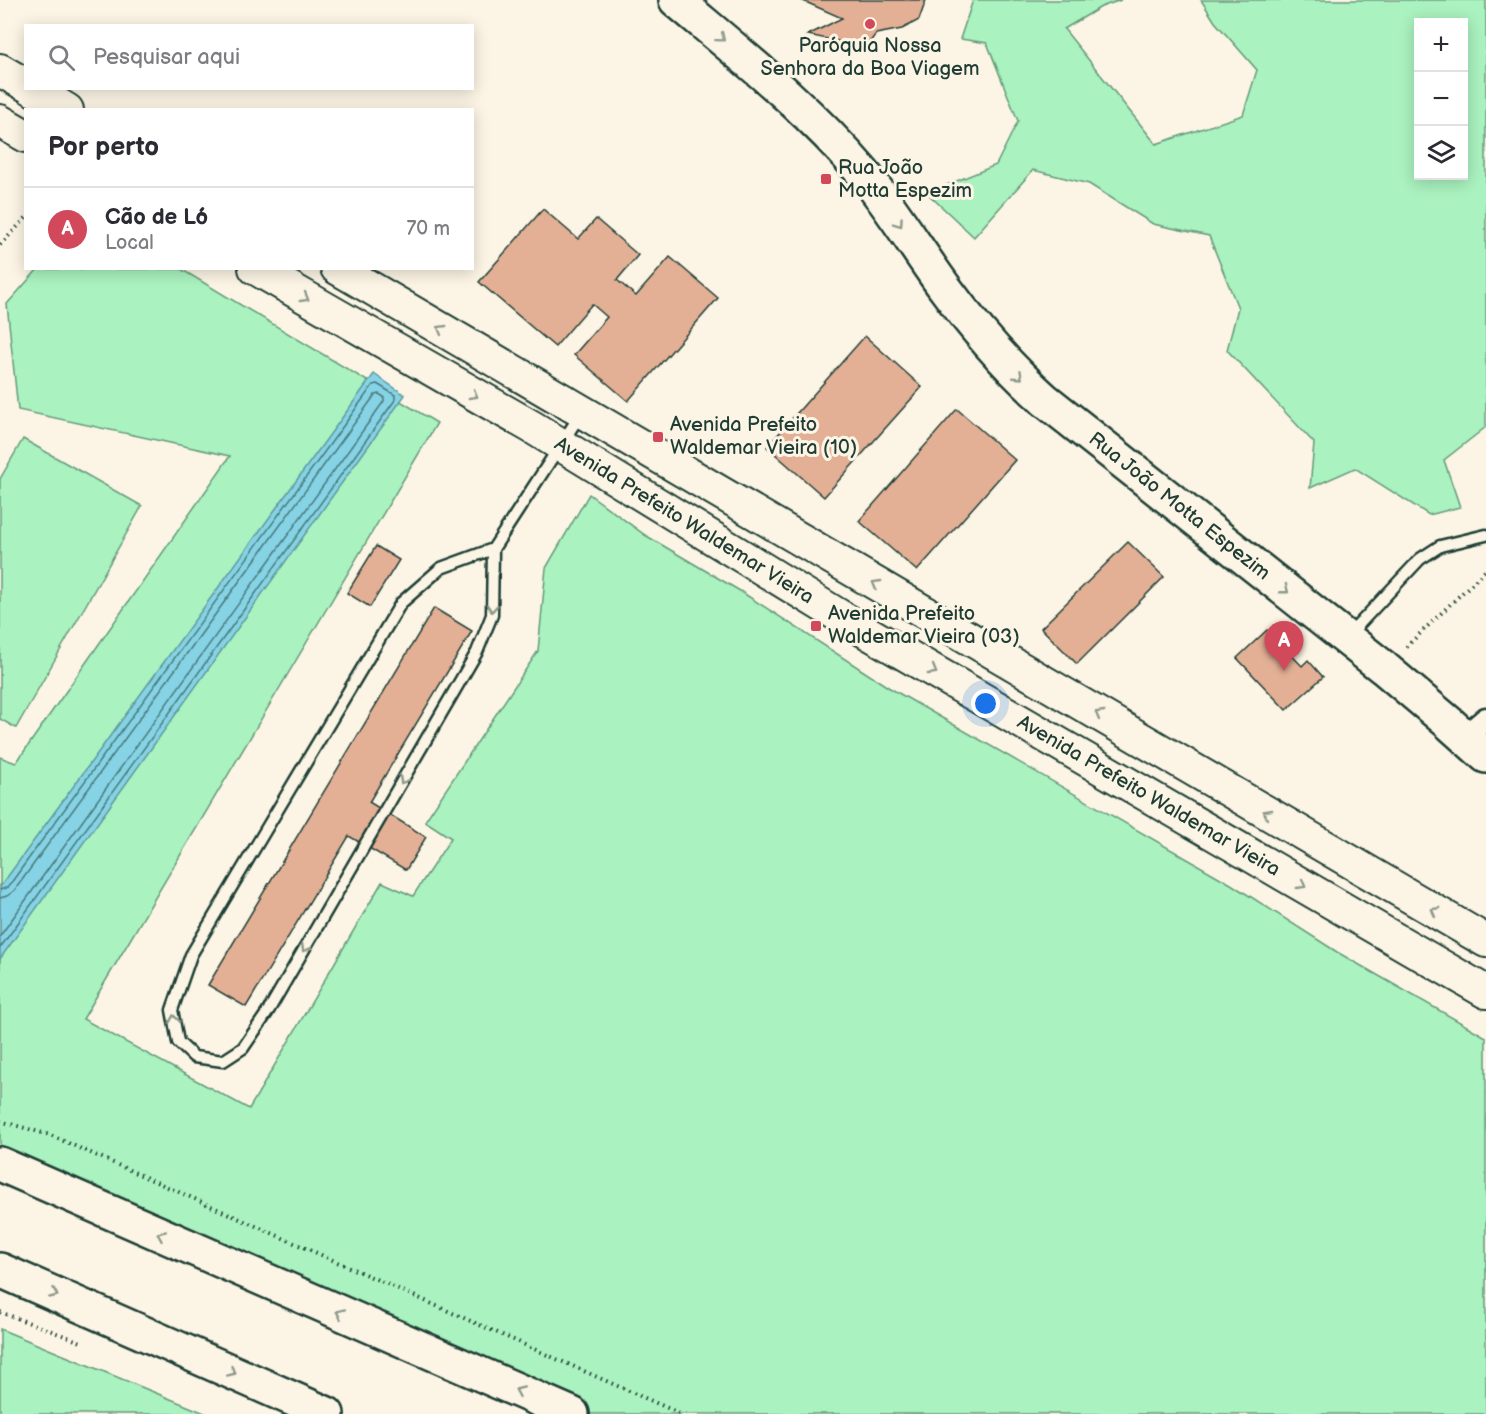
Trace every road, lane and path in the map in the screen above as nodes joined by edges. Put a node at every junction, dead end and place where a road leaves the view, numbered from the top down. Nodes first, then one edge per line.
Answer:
1 (676, 0) edge
2 (0, 70) edge
3 (24, 84) edge
4 (34, 90) edge
5 (64, 108) edge
6 (0, 121) edge
7 (24, 135) edge
8 (24, 220) edge
9 (0, 245) edge
10 (258, 270) edge
11 (341, 270) edge
12 (550, 394) junction
13 (582, 412) junction
14 (531, 427) junction
15 (560, 444) junction
16 (1486, 535) edge
17 (493, 549) junction
18 (1486, 570) edge
19 (1346, 638) junction
20 (1384, 668) junction
21 (1479, 737) edge
22 (1486, 940) edge
23 (1486, 992) edge
24 (0, 1121) edge
25 (0, 1164) edge
26 (0, 1270) edge
27 (327, 1414) edge
28 (572, 1414) edge
29 (681, 1414) edge

1 -> 19 main road, Rua João Motta Espezim
2 - 3 main road
4 - 5 main road
6 - 7 main road
8 - 9 path
10 -> 14 main road, Avenida Prefeito Waldemar Vieira
12 -> 11 main road, Avenida Prefeito Waldemar Vieira
12 - 13 main road, Avenida Prefeito Waldemar Vieira
12 - 14 main road
13 - 15 lane
22 -> 13 main road, Avenida Prefeito Waldemar Vieira
14 - 15 main road, Avenida Prefeito Waldemar Vieira
15 - 17 lane
15 -> 23 main road, Avenida Prefeito Waldemar Vieira
16 - 19 lane
17 -> 17 lane
18 - 20 path
19 - 20 main road, Rua João Motta Espezim
20 - 21 main road, Rua João Motta Espezim
24 - 29 path
28 -> 25 main road
26 -> 27 main road

